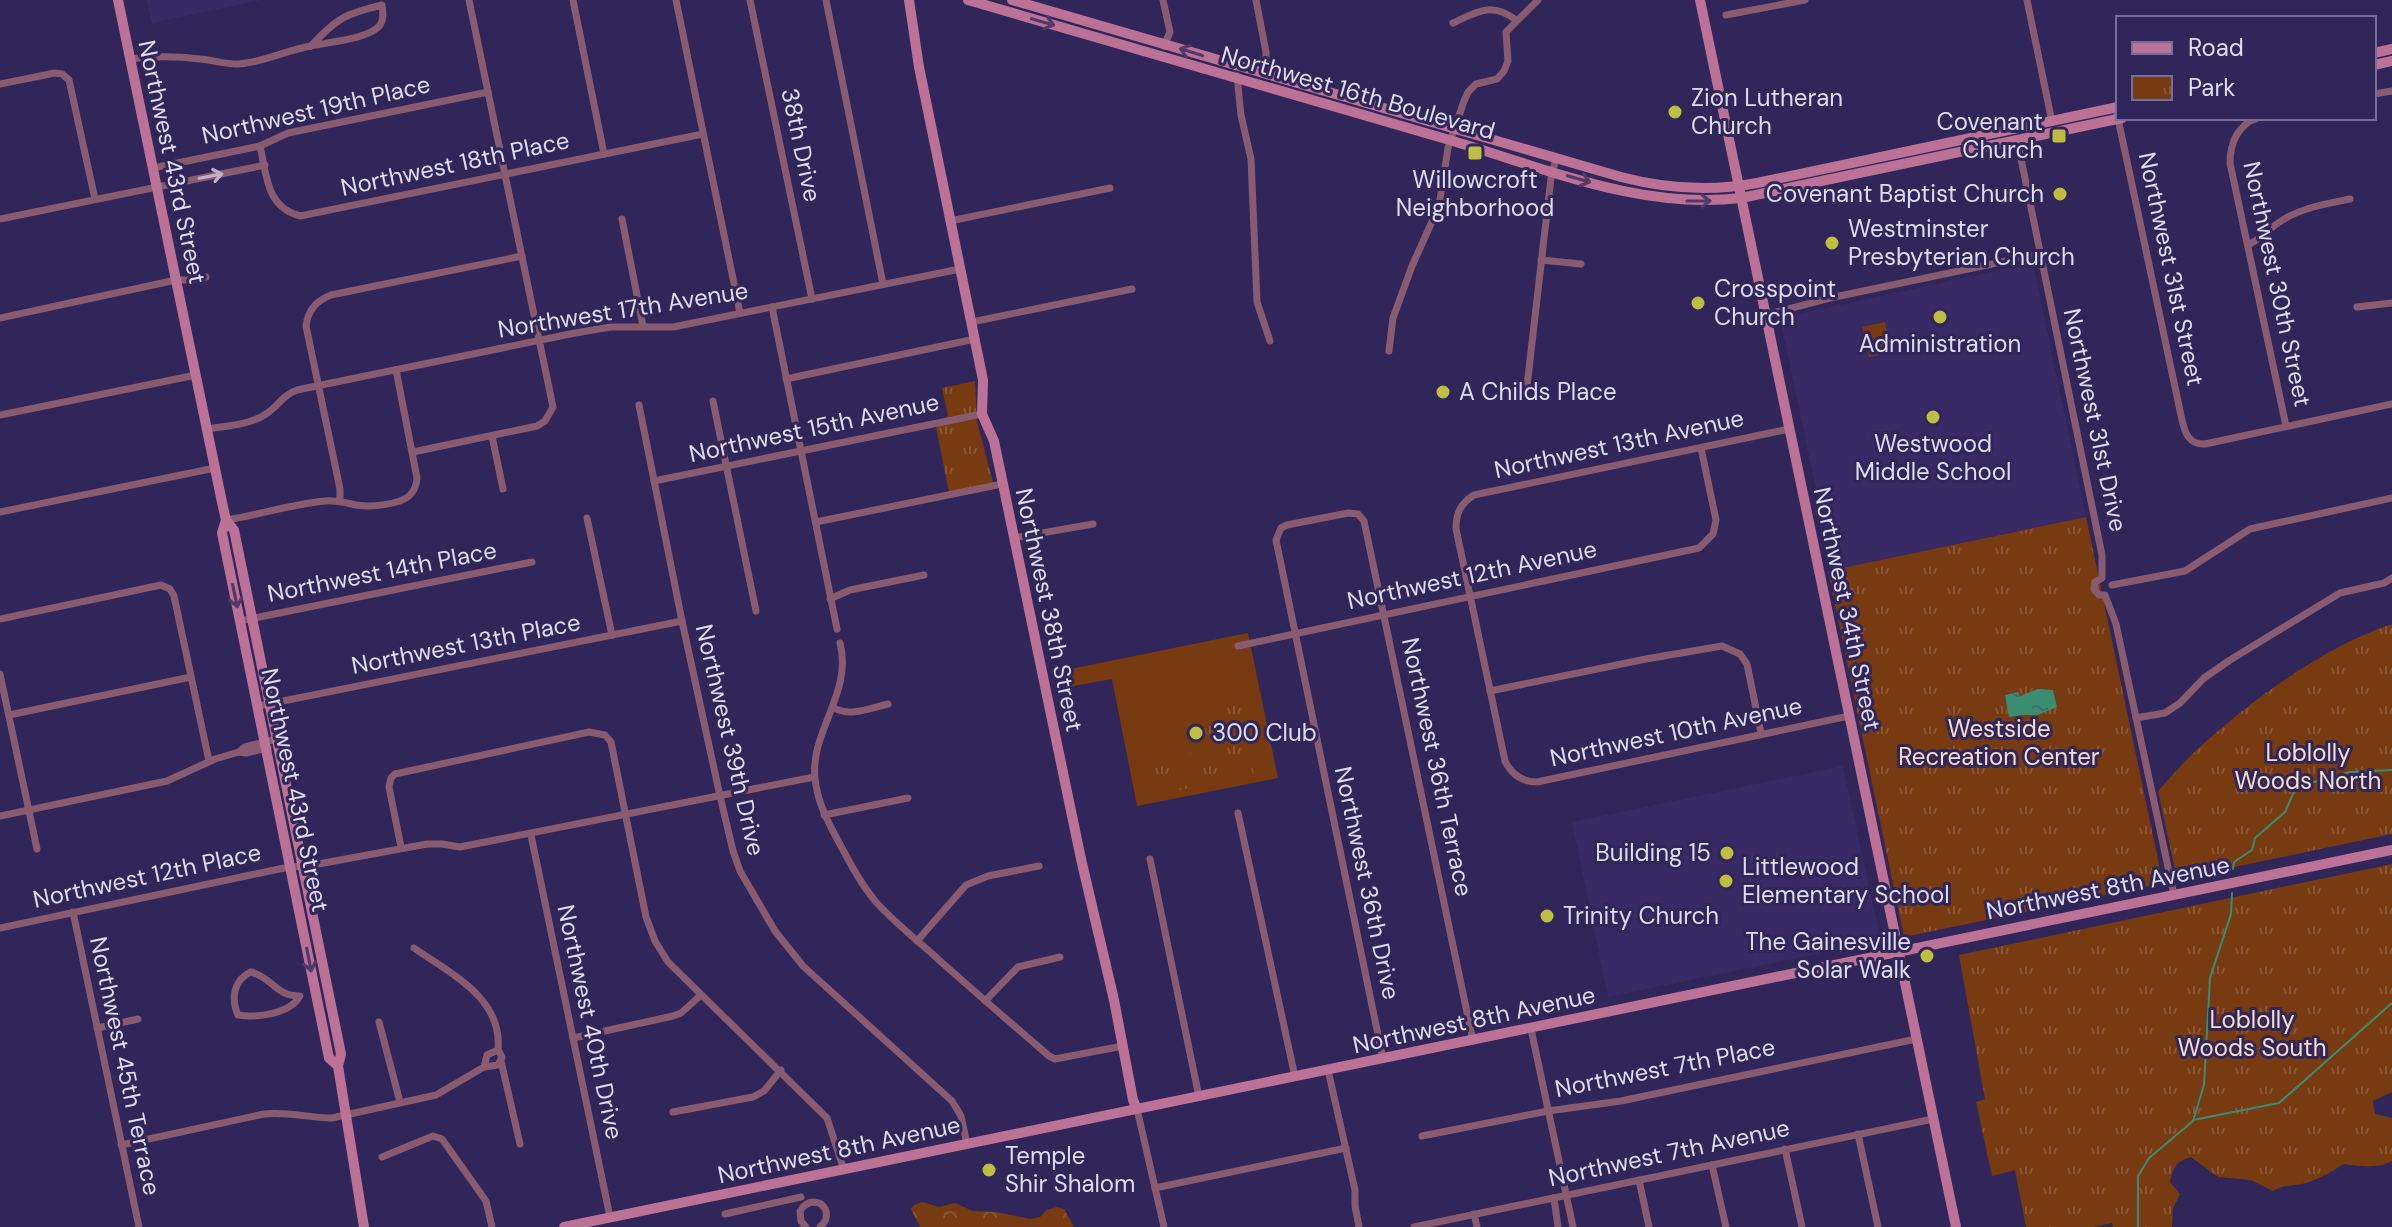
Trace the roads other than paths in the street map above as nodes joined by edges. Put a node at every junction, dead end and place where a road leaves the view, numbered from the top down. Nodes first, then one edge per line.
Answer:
1 (118, 0) edge
2 (469, 0) edge
3 (573, 0) edge
4 (676, 0) edge
5 (750, 0) edge
6 (826, 0) edge
7 (909, 0) edge
8 (968, 0) edge
9 (1012, 0) edge
10 (1163, 0) edge
11 (1256, 0) edge
12 (1538, 0) edge
13 (1700, 0) edge
14 (1805, 0) edge
15 (2027, 0) edge
16 (996, 4) edge
17 (1726, 15) dead end
18 (1516, 20) junction
19 (1453, 23) dead end
20 (1165, 44) junction
21 (311, 46) junction
22 (1162, 56) junction
23 (130, 59) junction
24 (1237, 66) junction
25 (1266, 74) junction
26 (1236, 78) junction
27 (0, 84) edge
28 (488, 92) junction
29 (2116, 113) edge
30 (2119, 120) edge
31 (2251, 120) edge
32 (2053, 127) junction
33 (703, 134) junction
34 (1452, 134) junction
35 (2016, 135) junction
36 (260, 146) junction
37 (604, 154) junction
38 (1556, 158) junction
39 (265, 165) junction
40 (153, 168) junction
41 (1551, 172) junction
42 (505, 174) junction
43 (157, 187) junction
44 (1110, 188) dead end
45 (1740, 193) junction
46 (95, 199) junction
47 (2350, 199) dead end
48 (0, 219) edge
49 (622, 219) dead end
50 (950, 221) junction
51 (2248, 245) junction
52 (2040, 254) junction
53 (522, 256) junction
54 (1541, 260) junction
55 (1581, 264) dead end
56 (960, 269) junction
57 (206, 277) dead end
58 (176, 280) junction
59 (883, 284) junction
60 (1132, 289) dead end
61 (812, 299) junction
62 (2392, 303) edge
63 (772, 307) junction
64 (2357, 307) dead end
65 (740, 313) junction
66 (1765, 315) junction
67 (0, 318) edge
68 (972, 322) junction
69 (643, 326) junction
70 (975, 339) junction
71 (540, 340) junction
72 (1270, 341) dead end
73 (1389, 351) dead end
74 (396, 370) junction
75 (196, 375) junction
76 (786, 379) junction
77 (318, 385) junction
78 (1527, 386) dead end
79 (713, 401) dead end
80 (2392, 404) edge
81 (639, 405) dead end
82 (982, 414) junction
83 (0, 415) edge
84 (2286, 426) junction
85 (207, 429) junction
86 (1789, 429) junction
87 (492, 436) junction
88 (1701, 448) junction
89 (802, 451) junction
90 (413, 452) junction
91 (726, 466) junction
92 (215, 468) junction
93 (654, 481) junction
94 (1002, 484) junction
95 (503, 489) dead end
96 (2392, 498) edge
97 (340, 501) junction
98 (0, 512) edge
99 (587, 518) dead end
100 (226, 520) junction
101 (816, 522) junction
102 (1093, 524) dead end
103 (1281, 528) joint
104 (1013, 538) junction
105 (532, 562) dead end
106 (924, 575) dead end
107 (2102, 578) junction
108 (2392, 578) edge
109 (2112, 585) junction
110 (2105, 595) junction
111 (1470, 596) junction
112 (830, 599) junction
113 (756, 611) dead end
114 (1384, 614) junction
115 (0, 619) edge
116 (252, 619) junction
117 (240, 621) junction
118 (682, 621) junction
119 (837, 629) dead end
120 (1294, 633) junction
121 (612, 635) junction
122 (840, 643) dead end
123 (1238, 646) dead end
124 (0, 674) edge
125 (191, 677) junction
126 (1490, 691) junction
127 (888, 704) dead end
128 (263, 705) junction
129 (833, 707) junction
130 (9, 715) junction
131 (1849, 716) junction
132 (2136, 718) junction
133 (1761, 733) junction
134 (271, 744) junction
135 (209, 761) junction
136 (814, 777) junction
137 (720, 796) junction
138 (908, 798) dead end
139 (28, 810) junction
140 (1238, 813) dead end
141 (626, 814) junction
142 (824, 815) junction
143 (0, 816) edge
144 (531, 835) junction
145 (401, 847) junction
146 (37, 849) dead end
147 (2392, 850) edge
148 (1150, 859) dead end
149 (296, 866) junction
150 (1039, 866) dead end
151 (2174, 895) junction
152 (73, 912) junction
153 (0, 928) edge
154 (917, 941) junction
155 (414, 948) dead end
156 (1898, 950) junction
157 (1060, 957) dead end
158 (322, 992) junction
159 (701, 995) junction
160 (300, 996) junction
161 (985, 1001) junction
162 (138, 1019) dead end
163 (379, 1022) dead end
164 (97, 1028) junction
165 (1531, 1029) junction
166 (573, 1038) junction
167 (1916, 1039) junction
168 (1473, 1041) junction
169 (1123, 1046) junction
170 (498, 1050) junction
171 (1383, 1059) junction
172 (501, 1061) junction
173 (484, 1067) junction
174 (781, 1070) junction
175 (1328, 1070) junction
176 (1295, 1077) junction
177 (1199, 1097) junction
178 (400, 1102) junction
179 (1137, 1109) junction
180 (1548, 1111) junction
181 (673, 1112) dead end
182 (347, 1115) junction
183 (1933, 1119) junction
184 (1858, 1134) junction
185 (1422, 1136) dead end
186 (520, 1144) dead end
187 (967, 1144) junction
188 (121, 1145) junction
189 (1346, 1148) junction
190 (1785, 1149) junction
191 (382, 1157) dead end
192 (1712, 1165) junction
193 (844, 1170) junction
194 (798, 1179) junction
195 (1639, 1180) junction
196 (1155, 1188) junction
197 (1566, 1195) junction
198 (1554, 1198) junction
199 (804, 1200) junction
200 (725, 1214) dead end
201 (1474, 1214) junction
202 (610, 1217) junction
203 (139, 1227) edge
204 (364, 1227) edge
205 (492, 1227) edge
206 (564, 1227) edge
207 (806, 1227) edge
208 (820, 1227) edge
209 (1164, 1227) edge
210 (1359, 1227) edge
211 (1414, 1227) edge
212 (1477, 1227) edge
213 (1558, 1227) edge
214 (1573, 1227) edge
215 (1649, 1227) edge
216 (1726, 1227) edge
217 (1802, 1227) edge
218 (1878, 1227) edge
219 (1956, 1227) edge

1 - 23 main road, Northwest 43rd Street
2 - 28 street
3 - 37 street
4 - 33 street
5 - 61 street, 38th Drive
6 - 59 street
7 - 50 main road, Northwest 38th Street
8 - 16 main road, Northwest 16th Boulevard
9 - 20 main road, Northwest 16th Boulevard
10 - 20 street
11 - 25 street
12 - 18 street
13 - 45 main road, Northwest 34th Street
14 - 17 street
15 - 32 street
16 -> 22 main road, Northwest 16th Boulevard
18 - 19 street
18 - 34 street
20 - 22 street
24 -> 20 main road, Northwest 16th Boulevard
21 - 21 street
21 - 23 street
22 - 26 main road, Northwest 16th Boulevard
23 - 40 main road, Northwest 43rd Street
24 - 25 main road, Northwest 16th Boulevard
24 - 26 street
25 - 34 main road, Northwest 16th Boulevard
26 - 34 main road, Northwest 16th Boulevard
26 - 72 street
27 - 46 street
28 - 36 street, Northwest 19th Place
28 - 42 street
29 - 32 main road
30 - 84 street, Northwest 31st Street
31 - 51 street, Northwest 30th Street
32 - 35 main road
33 - 37 street, Northwest 18th Place
33 - 65 street
34 - 38 main road, Northwest 16th Boulevard
34 - 41 main road, Northwest 16th Boulevard
34 - 73 street
35 - 45 main road
35 - 52 street, Northwest 31st Drive
36 - 39 street, Northwest 18th Place
36 - 40 street, Northwest 19th Place
37 - 42 street, Northwest 18th Place
38 - 41 street
38 - 45 main road, Northwest 16th Boulevard
39 - 42 street, Northwest 18th Place
43 -> 39 street, Northwest 19th Place
40 - 43 main road, Northwest 43rd Street
41 -> 45 main road, Northwest 16th Boulevard
41 - 54 street
42 - 53 street
43 - 46 street, Northwest 19th Place
43 - 58 main road, Northwest 43rd Street
44 - 50 street
45 - 66 main road, Northwest 34th Street
46 - 48 street, Northwest 19th Place
47 - 51 street
49 - 69 street
50 - 56 main road, Northwest 38th Street
51 - 84 street, Northwest 30th Street
52 - 66 street
52 - 107 street, Northwest 31st Drive
53 - 71 street
53 - 77 street
54 - 55 street
54 - 78 street
56 - 59 street, Northwest 17th Avenue
56 - 68 main road, Northwest 38th Street
57 - 58 street
58 - 67 street
58 - 75 main road, Northwest 43rd Street
59 - 61 street, Northwest 17th Avenue
60 - 68 street
61 - 63 street, Northwest 17th Avenue
62 - 64 street
63 - 65 street, Northwest 17th Avenue
63 - 76 street
65 - 69 street, Northwest 17th Avenue
66 - 86 main road, Northwest 34th Street
68 - 70 main road, Northwest 38th Street
69 - 71 street, Northwest 17th Avenue
70 - 76 street
70 - 82 main road, Northwest 38th Street
71 - 74 street, Northwest 17th Avenue
71 - 87 street
74 - 77 street, Northwest 17th Avenue
74 - 90 street
75 - 83 street
75 - 85 main road, Northwest 43rd Street
76 - 89 street
77 - 85 street, Northwest 17th Avenue
77 - 97 street
79 - 91 street
80 - 84 street
81 - 93 street, Northwest 39th Drive
82 - 89 street, Northwest 15th Avenue
82 - 94 main road, Northwest 38th Street
85 - 92 main road, Northwest 43rd Street
86 - 88 street, Northwest 13th Avenue
86 - 131 main road, Northwest 34th Street
87 - 90 street
87 - 95 street
88 - 111 street, Northwest 13th Avenue
88 - 111 street, Northwest 12th Avenue
89 - 91 street, Northwest 15th Avenue
89 - 101 street
90 - 97 street
91 - 93 street, Northwest 15th Avenue
91 - 113 street
92 - 98 street
92 - 100 main road, Northwest 43rd Street
93 - 118 street, Northwest 39th Drive
94 - 101 street
94 - 104 main road, Northwest 38th Street
96 - 109 street
97 - 100 street
99 - 121 street
100 - 116 main road, Northwest 43rd Street
100 -> 117 main road, Northwest 43rd Street
101 - 112 street
102 - 104 street
103 - 114 street, Northwest 36th Terrace
103 - 120 street, Northwest 36th Drive
104 - 169 main road, Northwest 38th Street
105 - 116 street, Northwest 14th Place
106 - 112 street
107 - 109 street
107 - 110 street, Northwest 31st Drive
108 - 132 street
109 - 110 street
110 - 132 street, Northwest 31st Drive
111 - 114 street, Northwest 12th Avenue
111 - 126 street
112 - 119 street
114 - 120 street, Northwest 12th Avenue
114 - 168 street, Northwest 36th Terrace
115 - 125 street
116 - 117 street, Northwest 14th Place
116 - 128 main road, Northwest 43rd Street
117 - 128 main road, Northwest 43rd Street
118 - 121 street, Northwest 13th Place
118 - 137 street, Northwest 39th Drive
120 - 123 street, Northwest 12th Avenue
120 - 171 street, Northwest 36th Drive
121 - 128 street, Northwest 13th Place
122 - 129 street
124 - 130 street
125 - 130 street
125 - 135 street
126 - 133 street
126 - 133 street, Northwest 10th Avenue
127 - 129 street
128 - 134 main road, Northwest 43rd Street
129 - 136 street
130 - 139 street
131 - 133 street, Northwest 10th Avenue
131 - 156 main road, Northwest 34th Street
132 - 151 street, Northwest 31st Drive
134 - 135 street
134 - 149 main road, Northwest 43rd Street
135 - 139 street
136 - 137 street
136 - 142 street
137 - 141 street
137 - 187 street, Northwest 39th Drive
138 - 142 street
139 - 143 street
139 - 146 street
140 - 176 street
141 - 144 street
141 - 145 street
141 - 159 street
142 - 154 street
144 - 145 street
144 - 166 street, Northwest 40th Drive
145 - 149 street
147 - 151 main road, Northwest 8th Avenue
148 - 177 street
149 - 152 street, Northwest 12th Place
149 - 158 main road, Northwest 43rd Street
150 - 154 street
151 - 156 main road, Northwest 8th Avenue
152 - 153 street, Northwest 12th Place
152 - 164 street, Northwest 45th Terrace
154 - 161 street
155 - 170 street
156 - 165 main road, Northwest 8th Avenue
156 - 167 main road, Northwest 34th Street
157 - 161 street
158 - 160 street
158 - 182 main road, Northwest 43rd Street
159 - 166 street
159 - 174 street
160 - 160 street
161 - 169 street
162 - 164 street
163 - 178 street
164 - 188 street, Northwest 45th Terrace
165 - 168 main road, Northwest 8th Avenue
165 - 180 street
166 - 202 street, Northwest 40th Drive
167 - 180 street, Northwest 7th Place
167 - 183 main road, Northwest 34th Street
168 - 171 main road, Northwest 8th Avenue
169 - 179 main road, Northwest 38th Street
170 - 172 street
170 - 173 street
171 - 175 main road, Northwest 8th Avenue
172 - 173 street
172 - 186 street
173 - 178 street
174 - 181 street
174 - 193 street
175 - 176 main road, Northwest 8th Avenue
175 - 189 street
176 - 177 main road, Northwest 8th Avenue
177 - 179 main road, Northwest 8th Avenue
178 - 182 street
179 - 187 main road, Northwest 8th Avenue
179 - 196 street, Northwest 38th Street
180 - 185 street, Northwest 7th Place
180 - 197 street
182 - 188 street
182 - 204 main road, Northwest 43rd Street
183 - 184 street, Northwest 7th Avenue
183 - 219 main road, Northwest 34th Street
184 - 190 street, Northwest 7th Avenue
184 - 218 street
187 - 193 main road, Northwest 8th Avenue
188 - 203 street, Northwest 45th Terrace
189 - 196 street
189 - 210 street
190 - 192 street, Northwest 7th Avenue
190 - 217 street
191 - 205 street
192 - 195 street, Northwest 7th Avenue
192 - 216 street
193 - 194 main road, Northwest 8th Avenue
194 - 199 street
194 - 202 main road, Northwest 8th Avenue
195 - 197 street, Northwest 7th Avenue
195 - 215 street
196 - 209 street, Northwest 38th Street
197 - 198 street, Northwest 7th Avenue
197 - 214 street
198 - 201 street, Northwest 7th Avenue
198 - 213 street
199 - 200 street
199 - 207 street
199 - 208 street
201 - 211 street, Northwest 7th Avenue
201 - 212 street
202 - 206 main road, Northwest 8th Avenue

